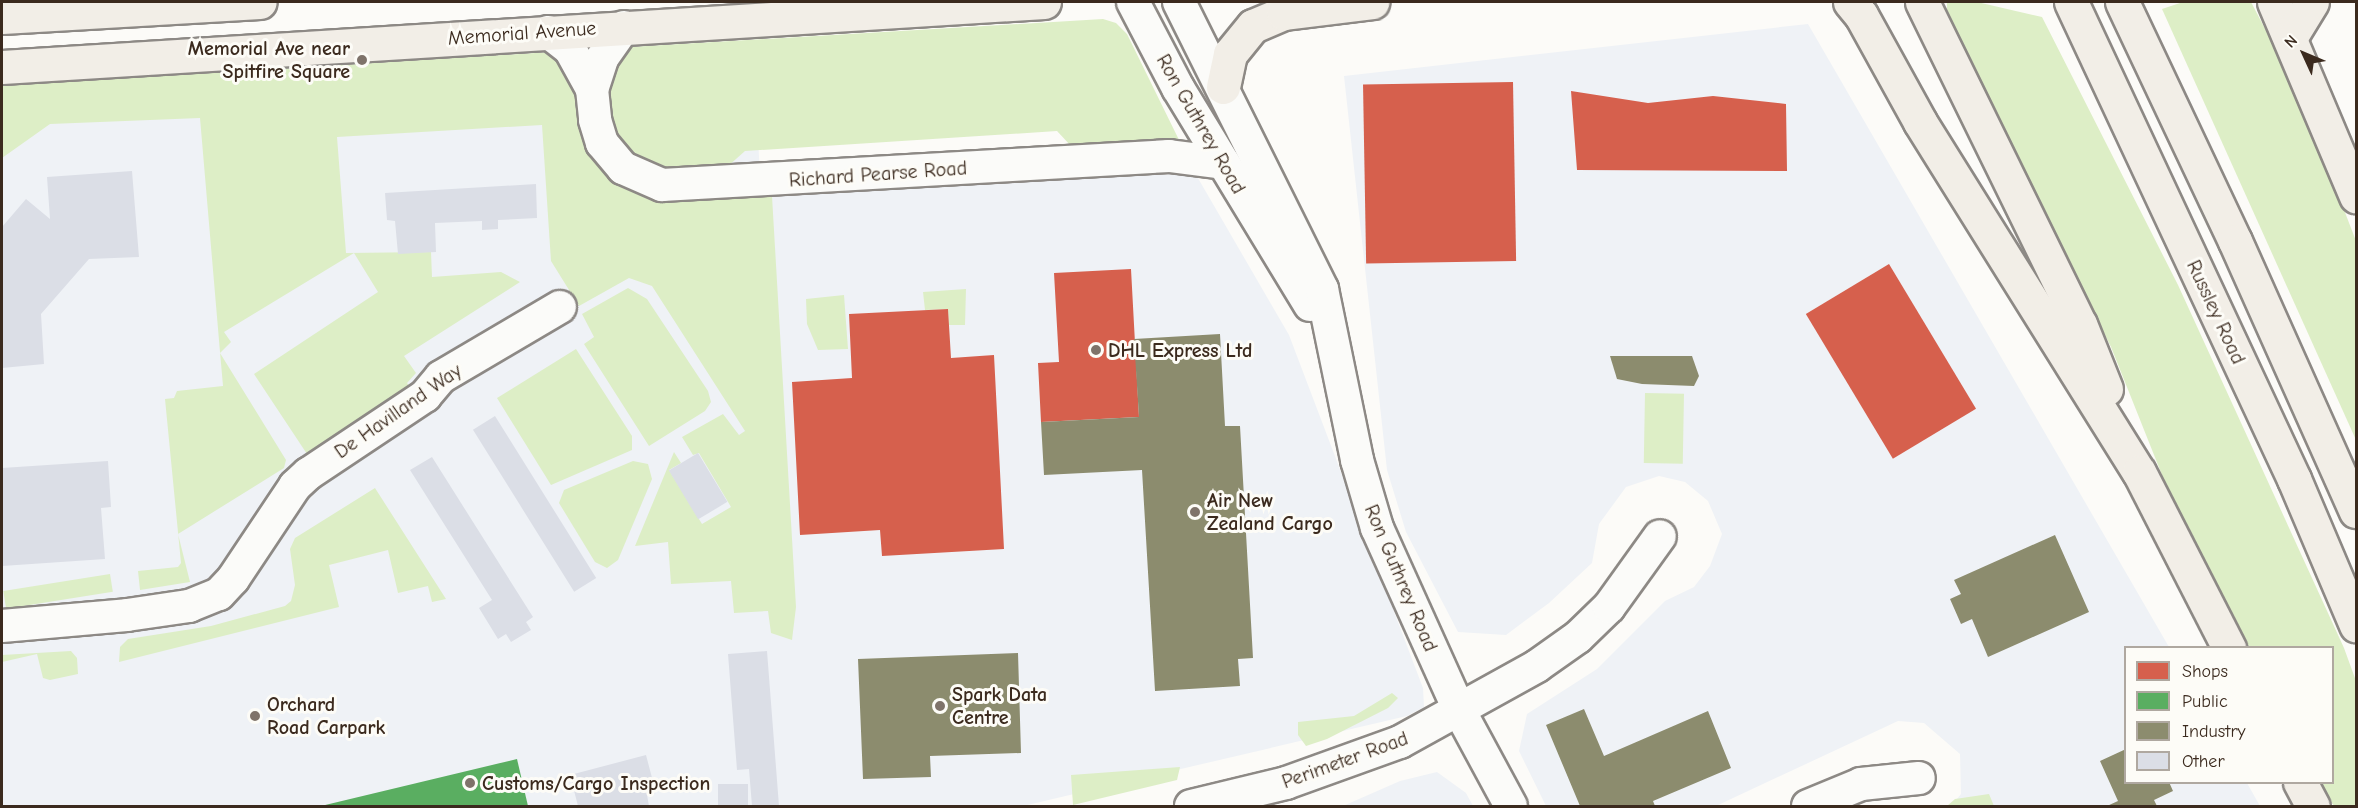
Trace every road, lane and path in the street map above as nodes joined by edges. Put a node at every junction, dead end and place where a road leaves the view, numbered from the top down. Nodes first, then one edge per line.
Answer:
1 (260, 2) edge
2 (1044, 2) edge
3 (1133, 2) edge
4 (1179, 2) edge
5 (1372, 2) edge
6 (1850, 2) edge
7 (1922, 2) edge
8 (2274, 2) edge
9 (2312, 2) edge
10 (2125, 9) edge
11 (2075, 11) edge
12 (2, 17) edge
13 (624, 27) junction
14 (548, 32) junction
15 (2290, 38) junction
16 (2, 67) edge
17 (1222, 87) junction
18 (592, 89) junction
19 (1224, 163) junction
20 (2356, 196) edge
21 (560, 308) dead end
22 (1331, 336) junction
23 (2139, 472) junction
24 (2356, 511) edge
25 (1660, 536) dead end
26 (2356, 625) edge
27 (2, 626) edge
28 (2228, 646) edge
29 (1459, 710) junction
30 (1919, 778) dead end
31 (2301, 784) edge
32 (1191, 807) edge
33 (1511, 807) edge
34 (1808, 807) edge
35 (2313, 807) edge

1 - 12 main road
2 - 13 main road, Memorial Avenue
3 - 19 street, Ron Guthrey Road
4 - 17 street, Ron Guthrey Road
5 - 17 main road
6 - 23 main road
7 - 23 main road
8 - 15 main road
9 - 15 main road
10 - 24 main road
11 - 26 main road, Russley Road
13 - 14 main road, Memorial Avenue
13 - 18 street, Richard Pearse Road
14 - 16 main road, Memorial Avenue
14 - 18 street, Richard Pearse Road
15 - 20 main road
17 - 22 street, Ron Guthrey Road
18 - 19 street, Richard Pearse Road
19 - 22 street, Ron Guthrey Road
21 - 27 street, De Havilland Way
22 - 29 street, Ron Guthrey Road
23 - 28 main road
25 - 29 street, Perimeter Road
29 - 32 street, Perimeter Road
29 - 33 street, Ron Guthrey Road
30 - 34 street
31 - 35 main road

